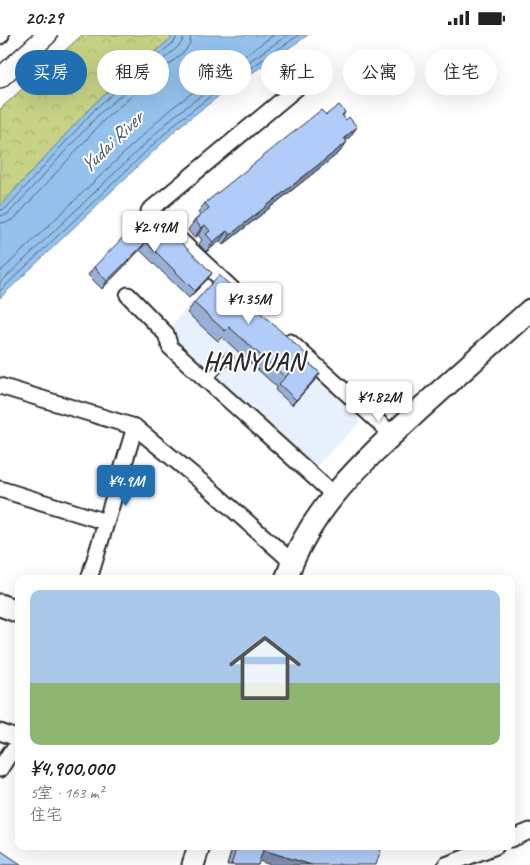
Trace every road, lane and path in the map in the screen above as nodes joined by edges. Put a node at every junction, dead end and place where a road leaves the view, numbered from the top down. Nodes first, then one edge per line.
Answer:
1 (47, 35) edge
2 (0, 77) edge
3 (288, 95) edge
4 (128, 295) dead end
5 (240, 296) edge
6 (530, 311) edge
7 (276, 329) edge
8 (229, 357) dead end
9 (208, 380) junction
10 (0, 386) edge
11 (135, 427) junction
12 (393, 435) junction
13 (0, 489) edge
14 (334, 495) junction
15 (106, 522) junction
16 (289, 570) edge
17 (90, 575) edge
18 (0, 605) edge
19 (15, 611) edge
20 (0, 732) edge
21 (15, 738) edge
22 (15, 749) edge
23 (0, 769) edge
24 (530, 831) edge
25 (515, 837) edge
26 (198, 850) edge
27 (485, 850) edge
28 (193, 865) edge
29 (446, 865) edge

1 - 2 street
3 - 5 street
4 - 9 street
6 - 12 main road
7 - 12 street
8 - 9 lane
9 - 14 street
10 - 11 street
11 - 15 street
11 - 16 street
12 - 14 main road
13 - 15 street
14 - 16 main road
15 - 17 street
18 - 19 main road
20 - 21 street
22 - 23 street
24 - 25 street
26 - 28 main road
27 - 29 street

